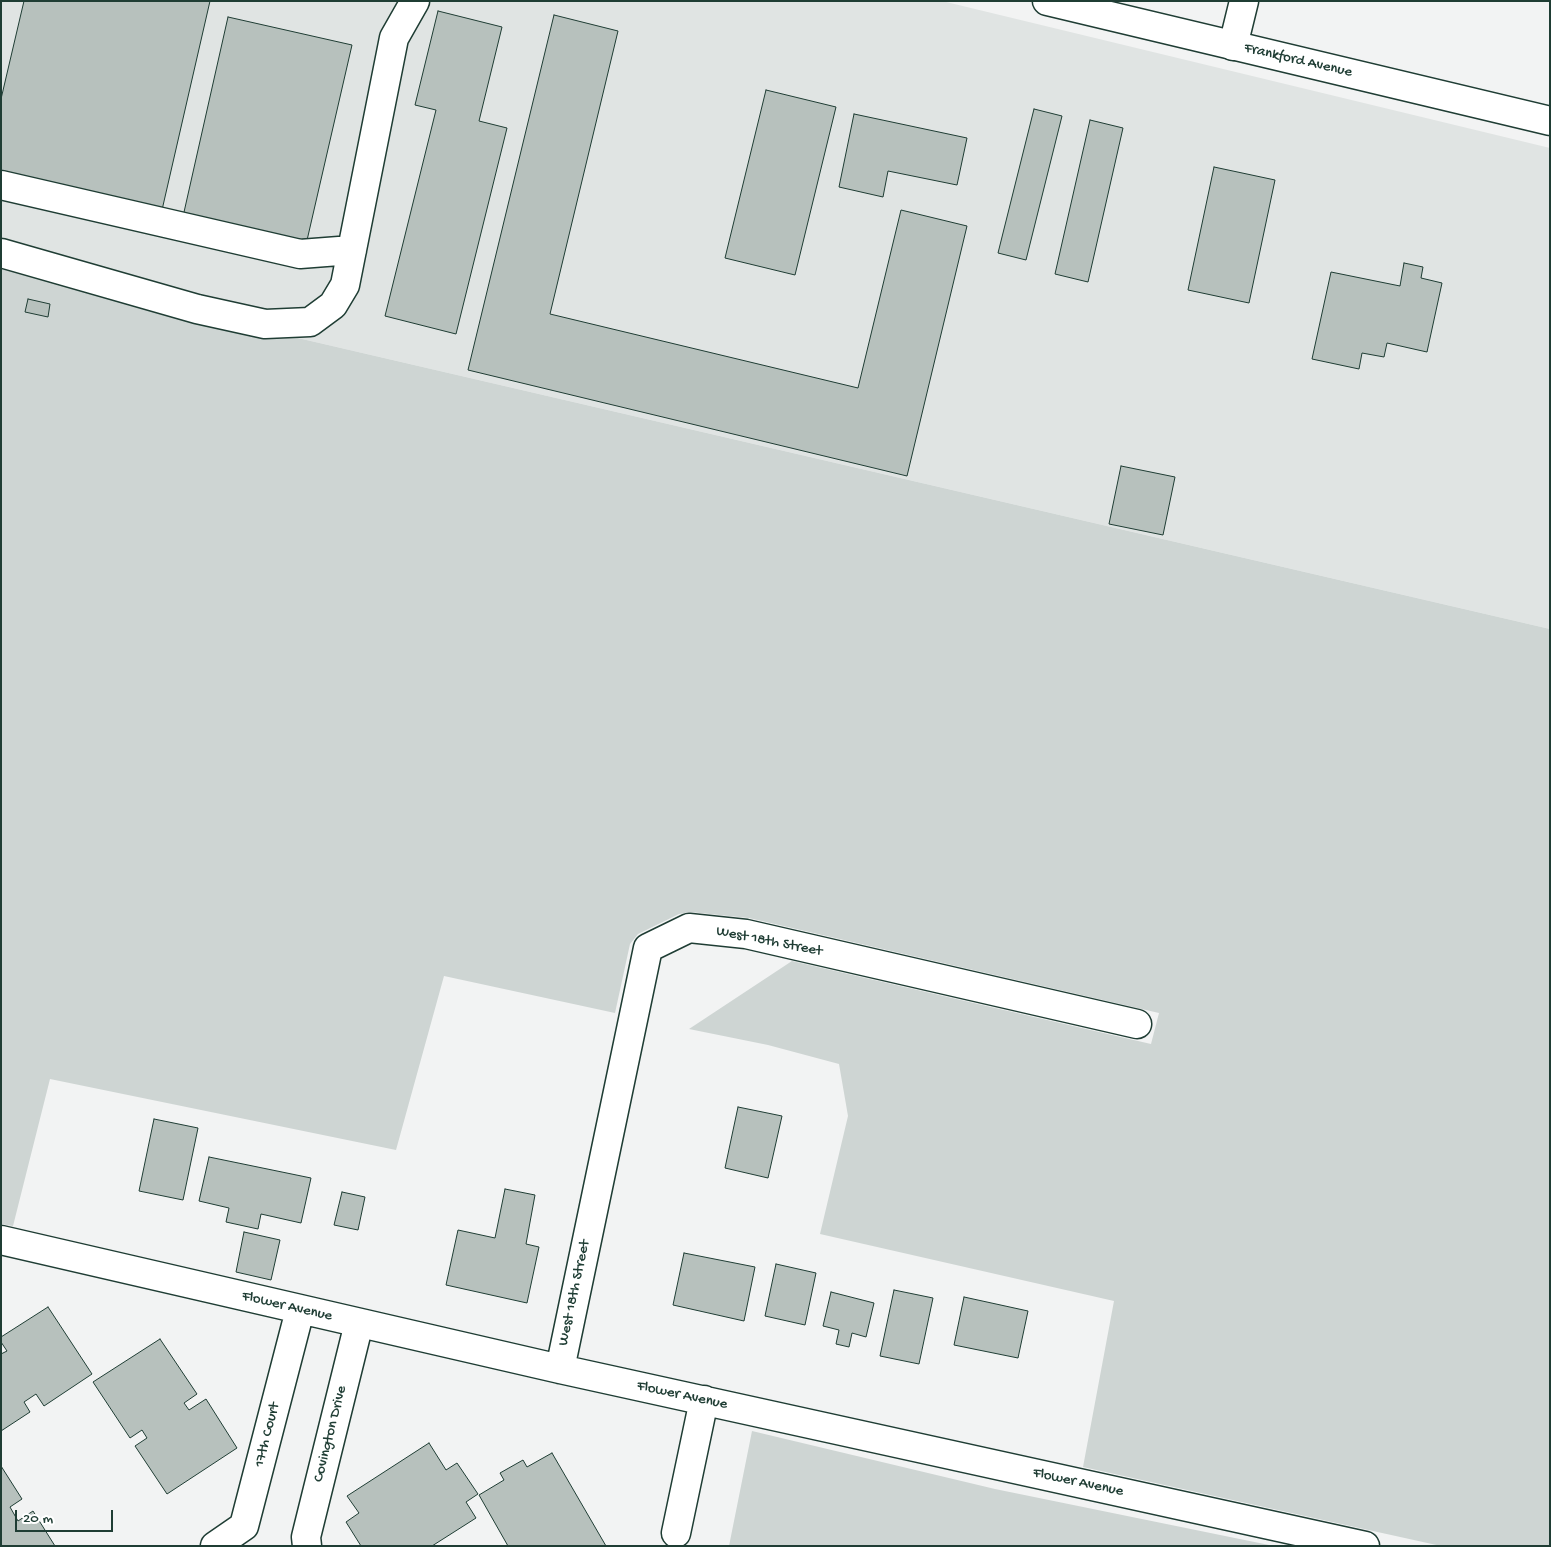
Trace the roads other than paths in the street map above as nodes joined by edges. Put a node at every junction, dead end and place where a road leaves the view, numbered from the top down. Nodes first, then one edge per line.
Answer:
1 (415, 1) edge
2 (1047, 1) edge
3 (1244, 1) edge
4 (1096, 7) edge
5 (1233, 46) junction
6 (1550, 121) edge
7 (1, 185) edge
8 (352, 250) junction
9 (1, 253) edge
10 (1136, 1024) dead end
11 (1, 1240) edge
12 (300, 1310) junction
13 (359, 1323) junction
14 (560, 1369) junction
15 (704, 1400) junction
16 (676, 1533) dead end
17 (214, 1546) edge
18 (307, 1546) edge
19 (1365, 1546) edge

1 - 8 street
2 - 4 street, Frankford Avenue
3 - 5 street
4 - 5 street, Frankford Avenue
5 - 6 street, Frankford Avenue
7 - 8 street
8 - 9 street
10 - 14 street, West 18th Street
11 - 12 street, Flower Avenue
12 - 13 street, Flower Avenue
12 - 17 street, 17th Court
13 - 14 street, Flower Avenue
13 - 18 street, Covington Drive
14 - 15 street, Flower Avenue
15 - 16 street
15 - 19 street, Flower Avenue

